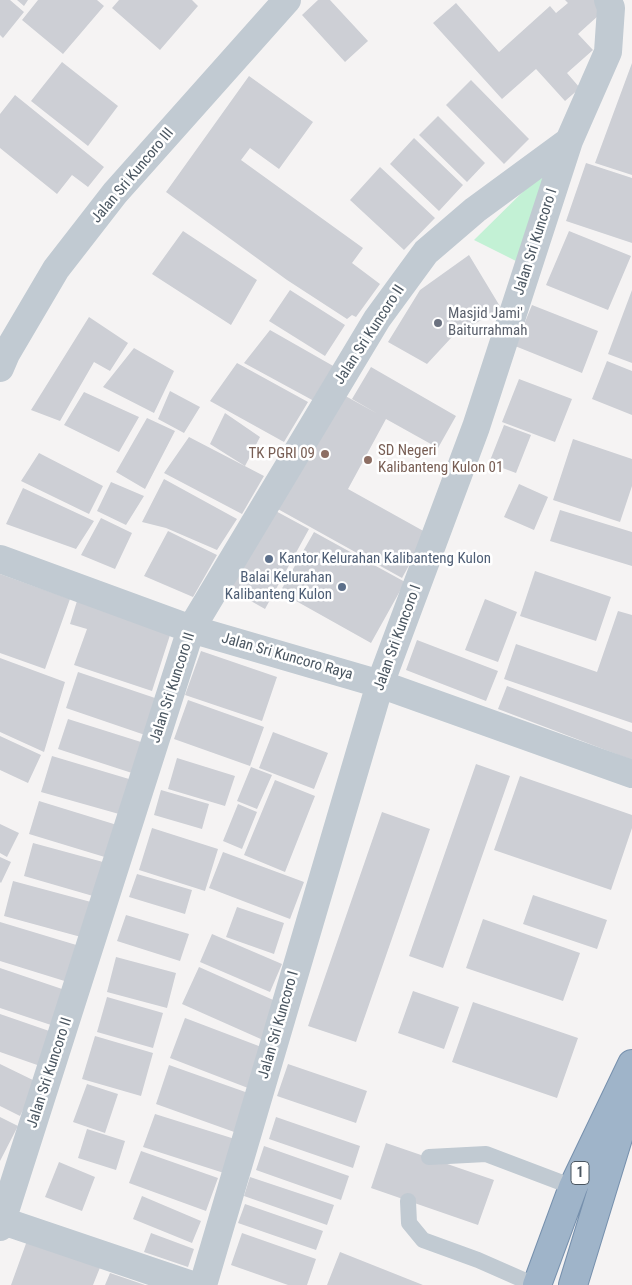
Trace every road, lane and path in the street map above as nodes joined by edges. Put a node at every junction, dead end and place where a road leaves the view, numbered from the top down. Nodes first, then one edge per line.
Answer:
1 (288, 0) edge
2 (608, 0) edge
3 (569, 141) junction
4 (0, 368) edge
5 (0, 559) edge
6 (192, 629) junction
7 (380, 684) junction
8 (632, 774) edge
9 (632, 1064) edge
10 (632, 1092) edge
11 (429, 1157) dead end
12 (573, 1187) junction
13 (408, 1201) dead end
14 (1, 1224) edge
15 (192, 1285) edge
16 (203, 1285) edge
17 (536, 1285) edge
18 (573, 1285) edge

1 - 4 street, Jalan Sri Kuncoro III
2 - 3 street, Jalan Sri Kuncoro I
3 - 6 street, Jalan Sri Kuncoro II
3 - 7 street, Jalan Sri Kuncoro I
5 - 6 street, Jalan Sri Kuncoro Raya
6 - 7 street, Jalan Sri Kuncoro Raya
6 - 14 street, Jalan Sri Kuncoro II
7 - 8 street, Jalan Sri Kuncoro Raya
7 - 16 street, Jalan Sri Kuncoro I
9 - 12 highway, 1
10 - 18 highway, 1
11 - 12 lane
12 - 17 highway, 1
13 - 17 lane
14 - 15 street

